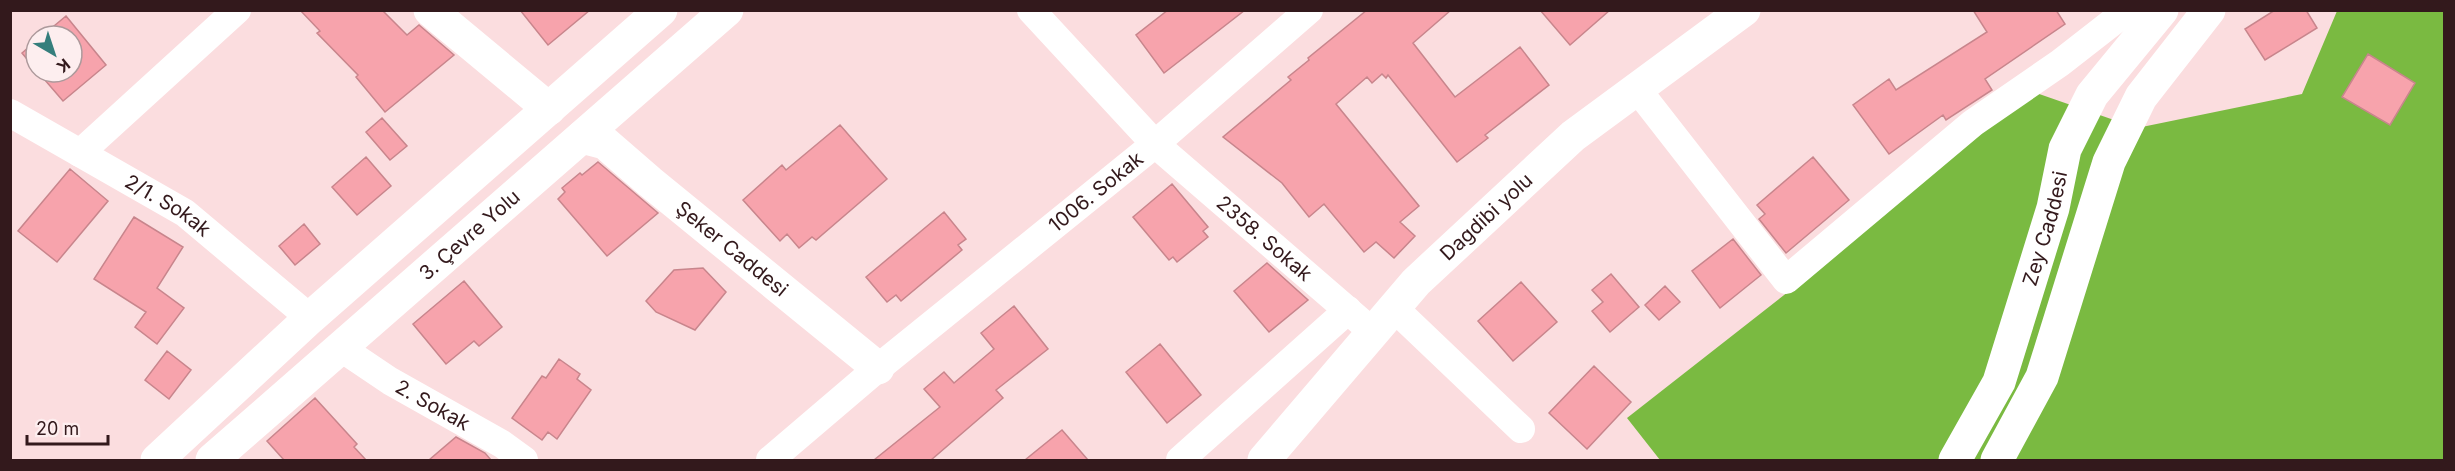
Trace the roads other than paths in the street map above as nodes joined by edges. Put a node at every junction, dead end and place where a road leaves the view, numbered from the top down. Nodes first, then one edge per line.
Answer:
1 (237, 10) edge
2 (430, 10) edge
3 (661, 10) edge
4 (727, 10) edge
5 (1031, 10) edge
6 (1309, 10) edge
7 (1744, 10) edge
8 (2128, 10) edge
9 (2162, 10) edge
10 (2209, 10) edge
11 (1638, 89) junction
12 (549, 109) junction
13 (10, 113) edge
14 (582, 137) junction
15 (1155, 144) junction
16 (80, 153) junction
17 (1348, 310) junction
18 (310, 318) junction
19 (1384, 320) junction
20 (341, 348) junction
21 (878, 368) junction
22 (1521, 429) dead end
23 (157, 460) edge
24 (212, 460) edge
25 (524, 460) edge
26 (771, 460) edge
27 (1180, 460) edge
28 (1264, 460) edge
29 (1955, 460) edge
30 (1997, 460) edge

1 - 16 street
2 - 12 main road
3 - 12 main road
4 - 14 main road, 3. Çevre Yolu
5 - 15 street, 2358. Sokak
6 - 15 street, 1006. Sokak
7 - 11 main road, Dagdibi yolu
8 - 11 street
9 - 29 main road, Zey Caddesi
10 - 30 main road, Zey Caddesi
11 - 19 main road, Dagdibi yolu
12 - 18 main road
13 - 16 street, 2/1. Sokak
14 - 20 main road, 3. Çevre Yolu
14 - 21 main road, Şeker Caddesi
15 - 17 street, 2358. Sokak
15 - 21 street, 1006. Sokak
16 - 18 street, 2/1. Sokak
17 - 19 street, 2358. Sokak
17 - 27 street
18 - 23 main road
19 - 22 street, 2358. Sokak
19 - 28 main road, Dagdibi yolu
20 - 24 main road, 3. Çevre Yolu
20 - 25 street, 2. Sokak
21 - 26 street, 1006. Sokak

